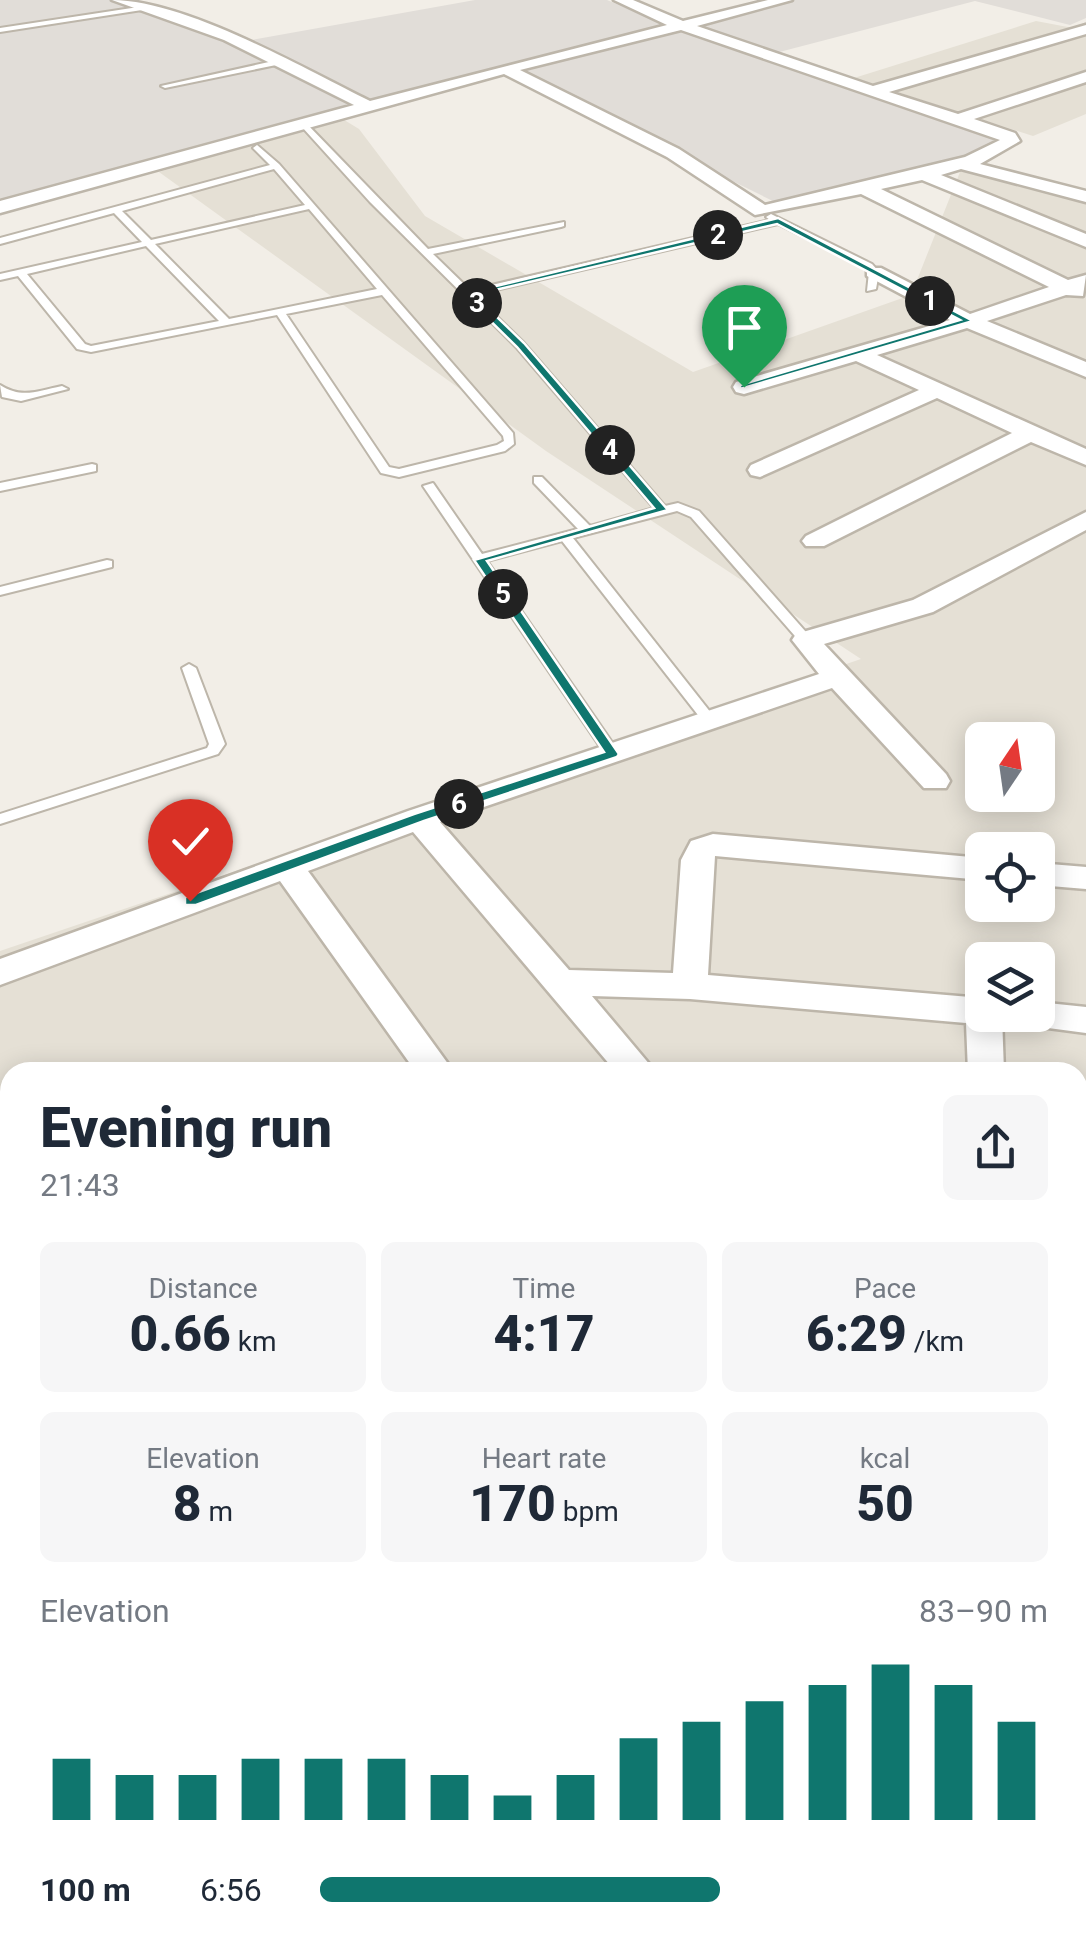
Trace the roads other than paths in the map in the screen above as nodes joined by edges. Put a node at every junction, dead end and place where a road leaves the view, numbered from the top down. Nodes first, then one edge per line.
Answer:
1 (119, 0) edge
2 (622, 0) edge
3 (786, 0) edge
4 (142, 8) junction
5 (681, 27) junction
6 (0, 30) edge
7 (1086, 30) edge
8 (278, 62) junction
9 (506, 69) junction
10 (1086, 77) edge
11 (165, 86) dead end
12 (874, 91) junction
13 (370, 107) junction
14 (959, 119) junction
15 (304, 125) junction
16 (257, 148) dead end
17 (961, 164) junction
18 (276, 166) junction
19 (924, 174) junction
20 (864, 188) junction
21 (1086, 197) edge
22 (310, 206) junction
23 (0, 207) edge
24 (116, 210) junction
25 (770, 216) junction
26 (561, 224) dead end
27 (1086, 241) edge
28 (0, 242) edge
29 (149, 242) junction
30 (426, 252) junction
31 (20, 272) junction
32 (0, 276) edge
33 (872, 281) joint
34 (1079, 288) edge
35 (385, 292) junction
36 (468, 294) junction
37 (279, 311) junction
38 (225, 321) junction
39 (968, 321) junction
40 (854, 352) junction
41 (1086, 370) edge
42 (744, 387) dead end
43 (0, 388) edge
44 (62, 389) dead end
45 (937, 390) junction
46 (1030, 433) junction
47 (1086, 458) edge
48 (92, 468) dead end
49 (760, 470) dead end
50 (538, 480) dead end
51 (429, 486) dead end
52 (0, 487) edge
53 (662, 510) junction
54 (1086, 520) edge
55 (587, 530) junction
56 (565, 536) junction
57 (815, 541) dead end
58 (480, 560) junction
59 (107, 564) dead end
60 (0, 592) edge
61 (806, 640) junction
62 (189, 668) dead end
63 (837, 677) junction
64 (710, 721) junction
65 (612, 754) junction
66 (935, 781) dead end
67 (419, 818) junction
68 (0, 819) edge
69 (286, 865) junction
70 (965, 867) edge
71 (1055, 875) edge
72 (1086, 878) edge
73 (0, 972) edge
74 (559, 982) junction
75 (690, 986) junction
76 (965, 1011) edge
77 (1055, 1017) edge
78 (1086, 1020) edge
79 (984, 1032) edge
80 (429, 1062) edge
81 (628, 1062) edge
82 (985, 1062) edge

1 - 4 street
2 - 5 street
3 - 5 street
4 - 6 lane
4 - 8 street
5 - 9 street
5 - 12 street
7 - 12 street
8 - 11 lane
8 - 13 street
9 - 13 street
9 - 25 street
10 - 14 street
12 - 14 street
13 - 15 street
14 - 17 street
15 - 23 street
15 - 30 lane
16 - 18 lane
17 - 19 street
17 - 21 street
18 - 22 lane
18 - 24 lane
19 - 20 street
19 - 27 street
20 - 25 street
20 - 34 street
22 - 29 lane
22 - 35 lane
24 - 28 lane
24 - 29 lane
25 - 33 lane
25 - 36 lane
26 - 30 lane
29 - 31 lane
29 - 38 lane
30 - 36 lane
31 - 32 lane
31 - 38 lane
33 - 39 street
34 - 39 street
35 - 37 lane
35 - 37 lane
36 - 53 lane
37 - 38 lane
39 - 40 street
39 - 41 street
40 - 42 street
40 - 45 street
43 - 44 lane
45 - 46 street
45 - 49 street
46 - 47 street
46 - 57 street
48 - 52 lane
50 - 55 lane
51 - 58 lane
53 - 55 lane
53 - 61 lane
54 - 61 street
55 - 56 lane
56 - 58 lane
56 - 64 lane
58 - 65 lane
59 - 60 lane
61 - 63 street
62 - 68 lane
63 - 64 street
63 - 66 street
64 - 65 street
65 - 67 street
67 - 69 street
67 - 74 street
69 - 73 street
69 - 80 street
70 - 75 street
71 - 72 street
74 - 75 street
74 - 81 street
75 - 76 street
77 - 78 street
79 - 82 street

